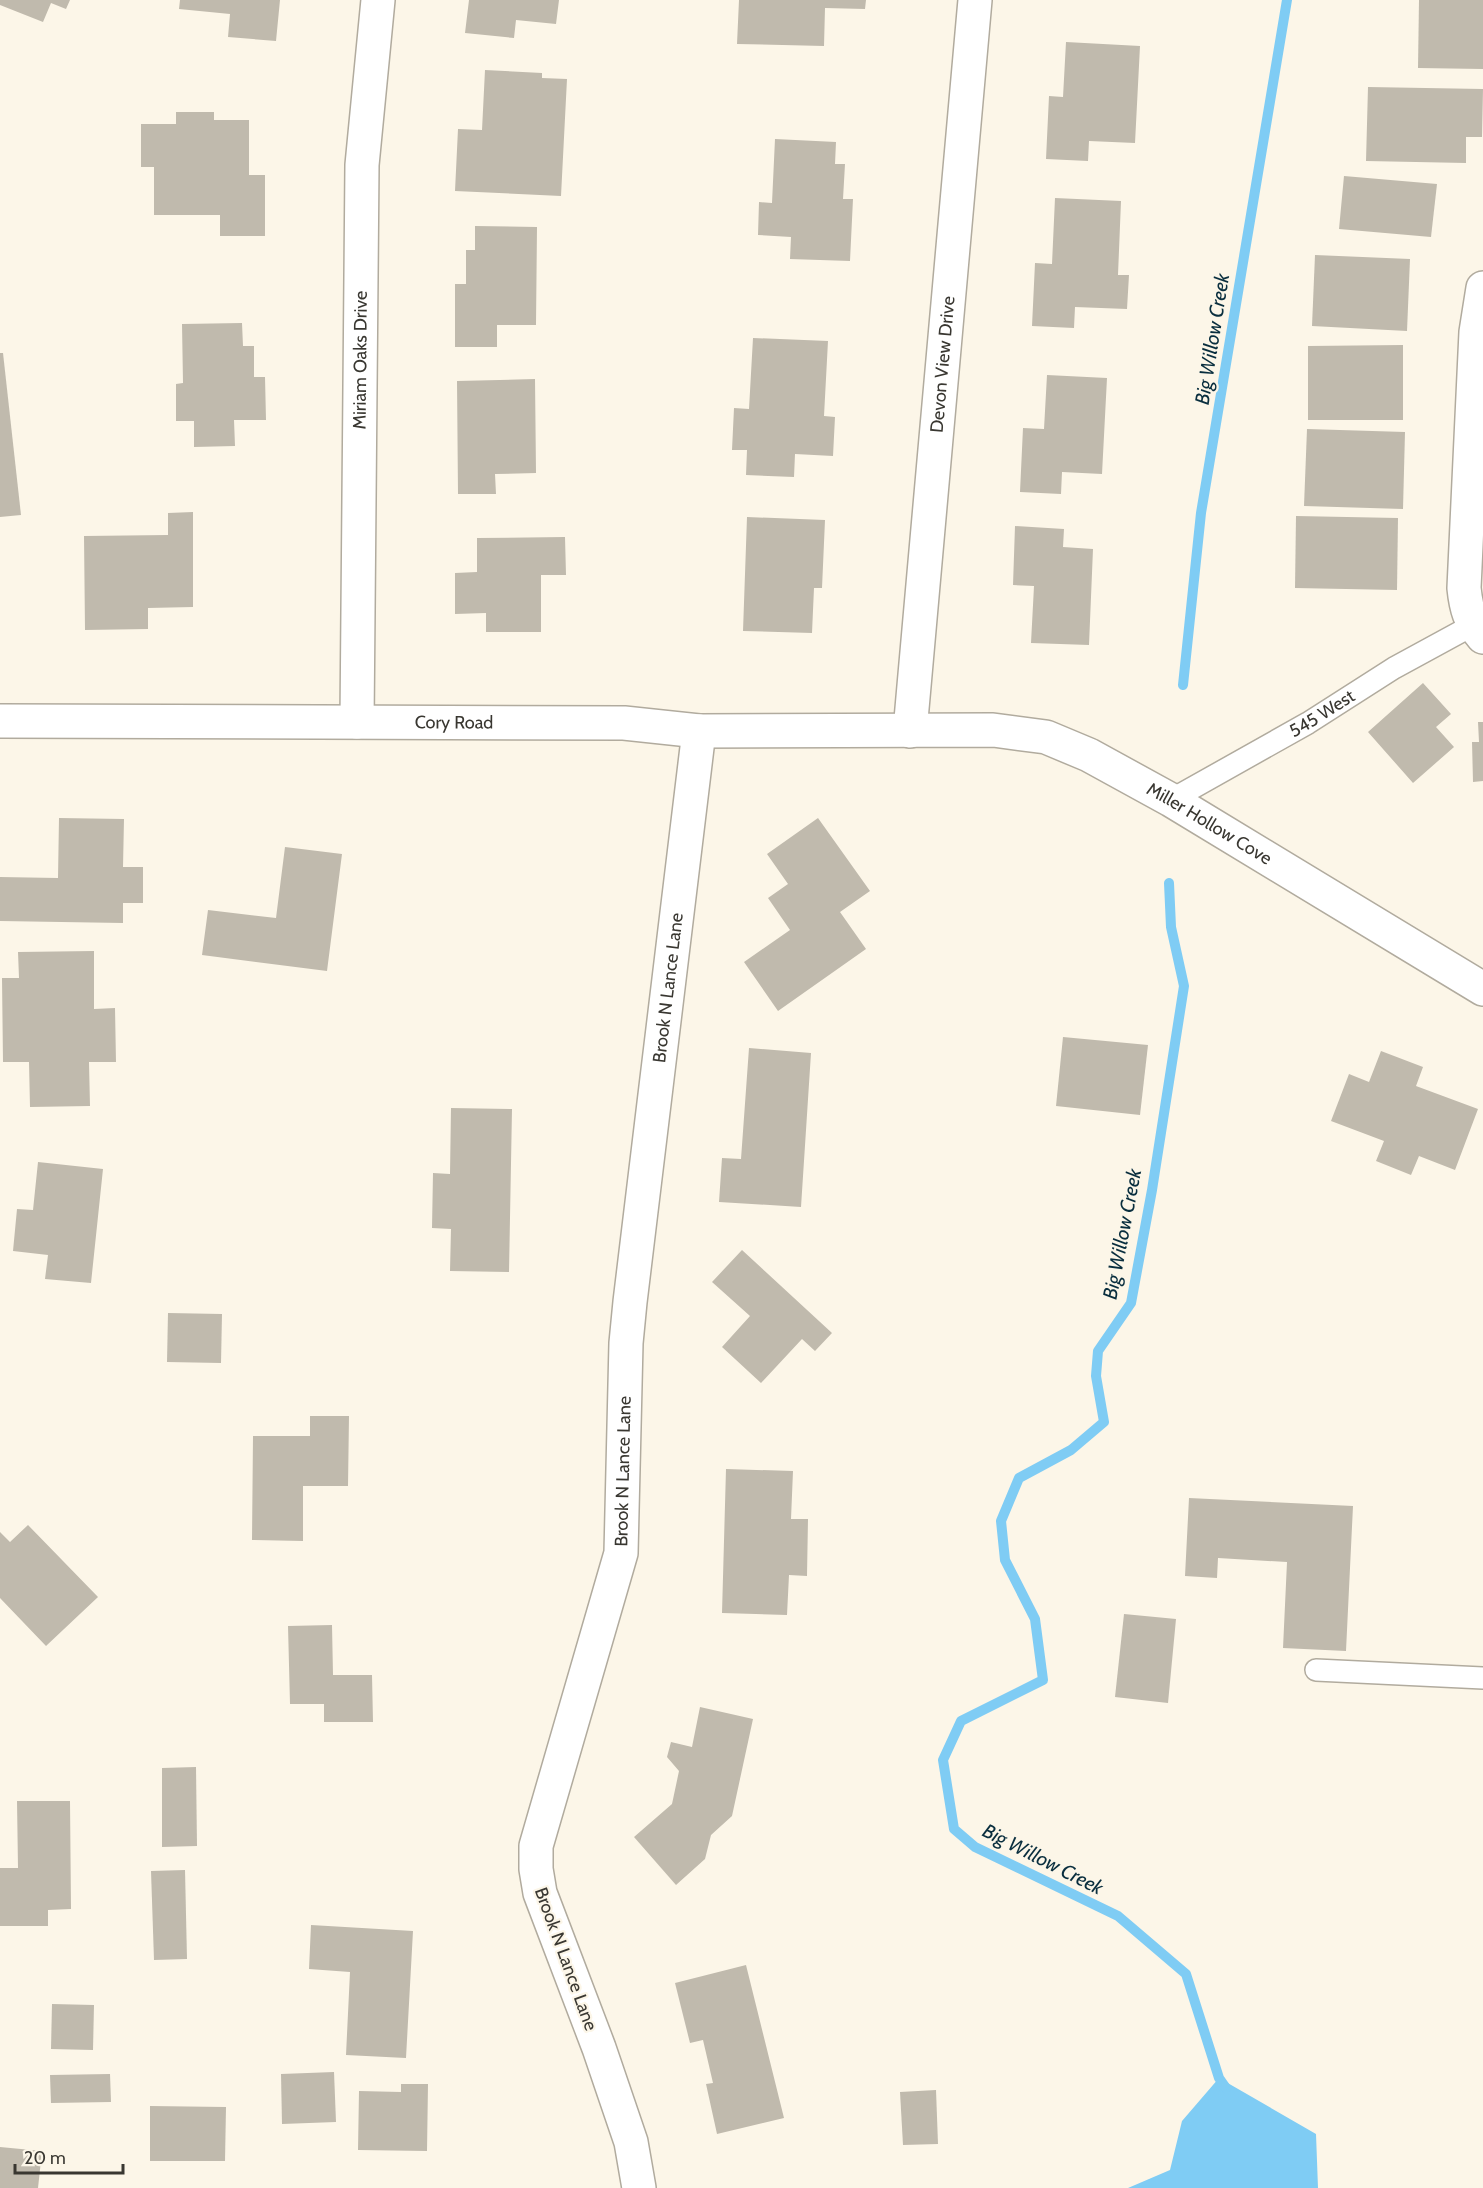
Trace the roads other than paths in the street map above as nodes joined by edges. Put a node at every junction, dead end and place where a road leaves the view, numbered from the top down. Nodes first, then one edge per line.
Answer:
1 (378, 0) edge
2 (975, 0) edge
3 (1483, 288) edge
4 (1478, 631) edge
5 (0, 722) edge
6 (357, 722) junction
7 (699, 731) junction
8 (910, 731) junction
9 (1171, 800) junction
10 (1483, 989) edge
11 (1316, 1670) dead end
12 (1483, 1678) edge
13 (639, 2188) edge

1 - 6 street, Miriam Oaks Drive
2 - 8 street, Devon View Drive
3 - 4 street
4 - 9 lane, 545 West
5 - 6 street, Cory Road
6 - 7 street, Cory Road
7 - 8 street, Cory Road
7 - 13 street, Brook N Lance Lane
8 - 9 street, Miller Hollow Cove
9 - 10 street, Miller Hollow Cove
11 - 12 lane

